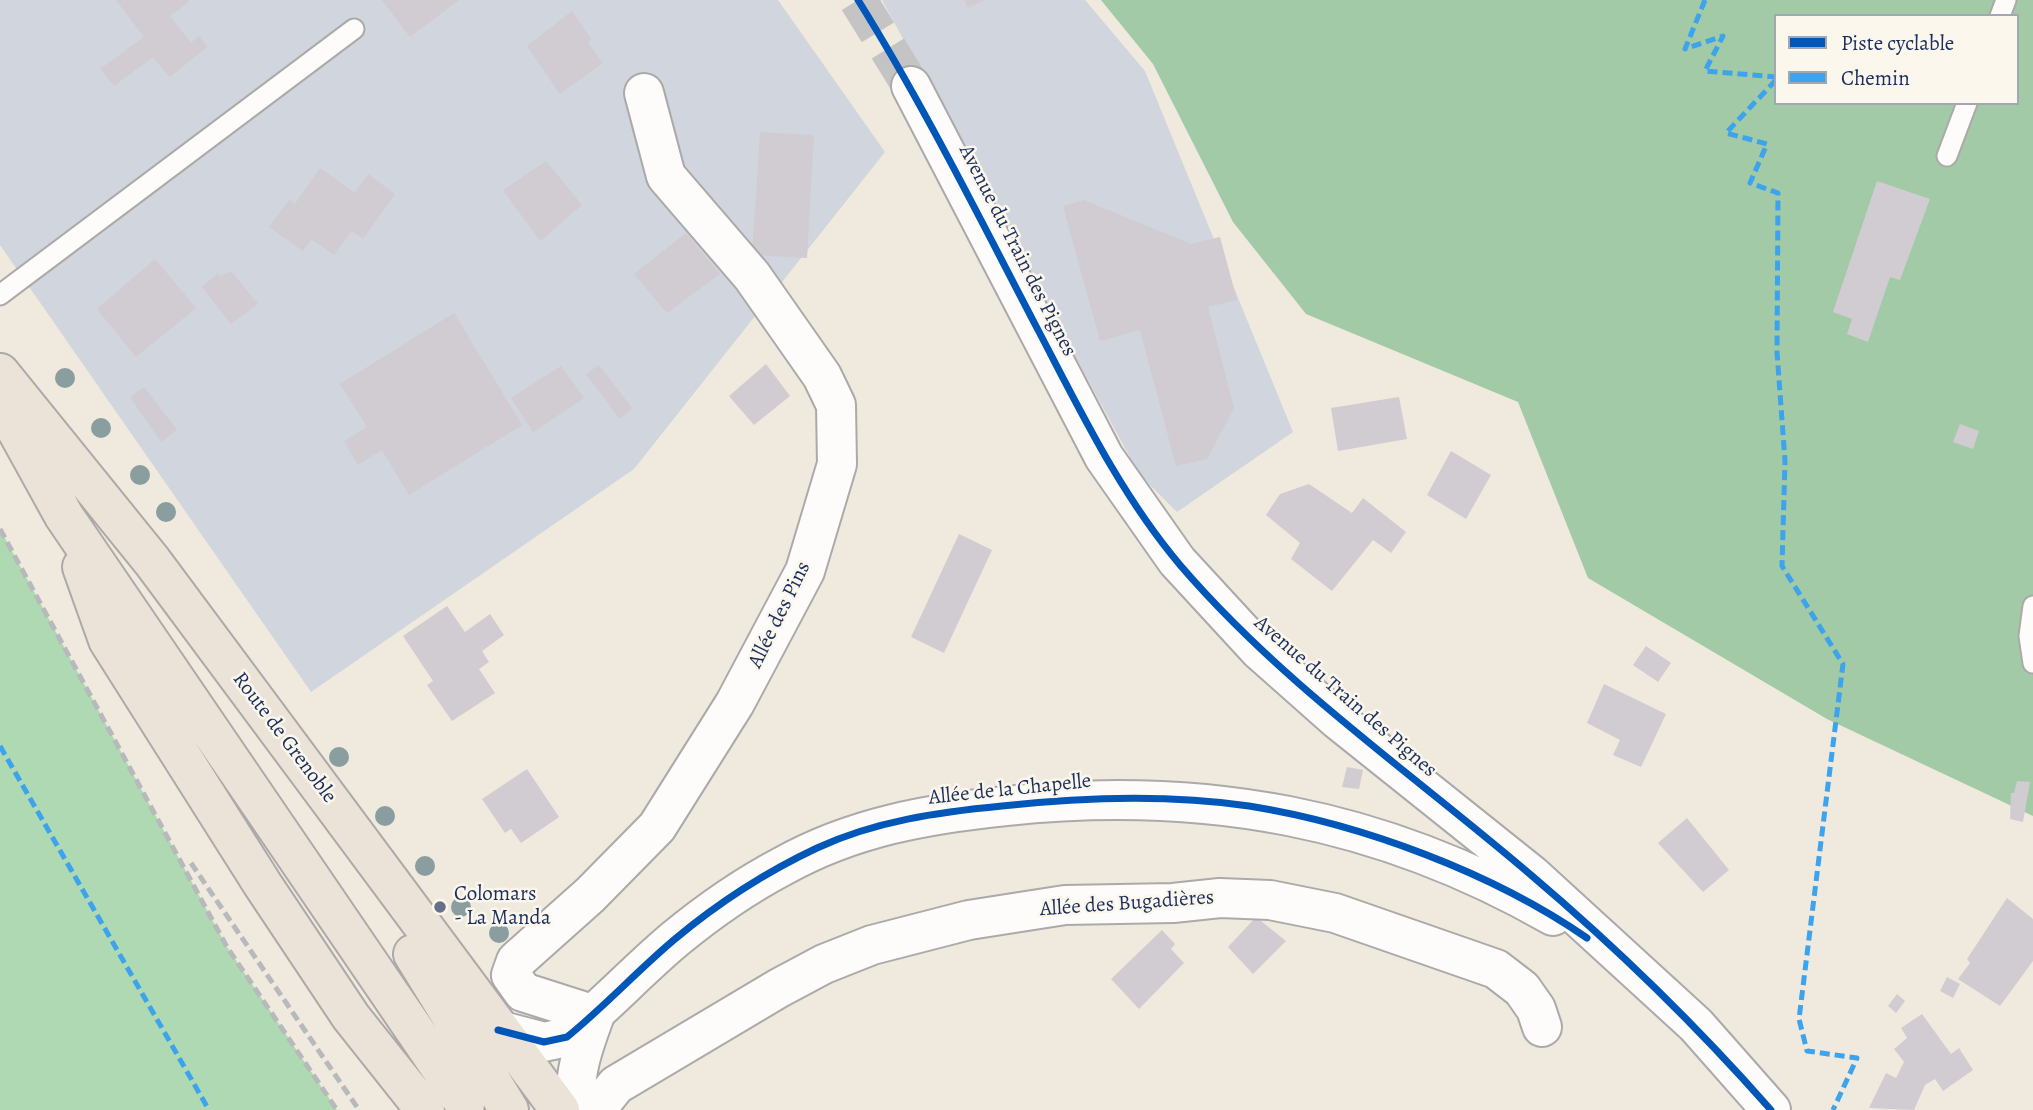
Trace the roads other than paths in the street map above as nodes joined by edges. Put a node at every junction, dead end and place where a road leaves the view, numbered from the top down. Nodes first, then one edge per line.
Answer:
1 (354, 29) dead end
2 (911, 86) tunnel mouth
3 (643, 93) dead end
4 (1966, 105) edge
5 (1947, 156) dead end
6 (0, 295) edge
7 (0, 373) edge
8 (0, 401) edge
9 (64, 516) junction
10 (2033, 606) edge
11 (2033, 663) edge
12 (1422, 786) junction
13 (344, 819) junction
14 (1404, 848) junction
15 (1642, 975) junction
16 (594, 1015) junction
17 (1542, 1027) dead end
18 (498, 1030) junction
19 (465, 1104) dead end
20 (425, 1110) edge
21 (509, 1110) edge
22 (560, 1110) edge
23 (576, 1110) edge
24 (596, 1110) edge
25 (1772, 1110) edge

1 - 6 lane
2 - 12 street, Avenue du Train des Pignes
3 - 16 street, Allée des Pins
4 - 5 lane
7 - 13 main road, Route de Grenoble
8 - 9 main road
9 - 19 main road
9 - 20 main road
10 - 11 lane
12 - 14 street, Avenue du Train des Pignes
12 - 15 street, Avenue du Train des Pignes
13 - 18 main road, Route de Grenoble
13 - 21 main road
14 - 15 street, Allée de la Chapelle
14 - 16 street, Allée de la Chapelle
15 - 25 street, Avenue du Train des Pignes
16 - 18 street, Allée de la Chapelle
16 - 23 street, Allée de la Chapelle
17 - 24 street, Allée des Bugadières
18 - 22 main road, Route de Grenoble

